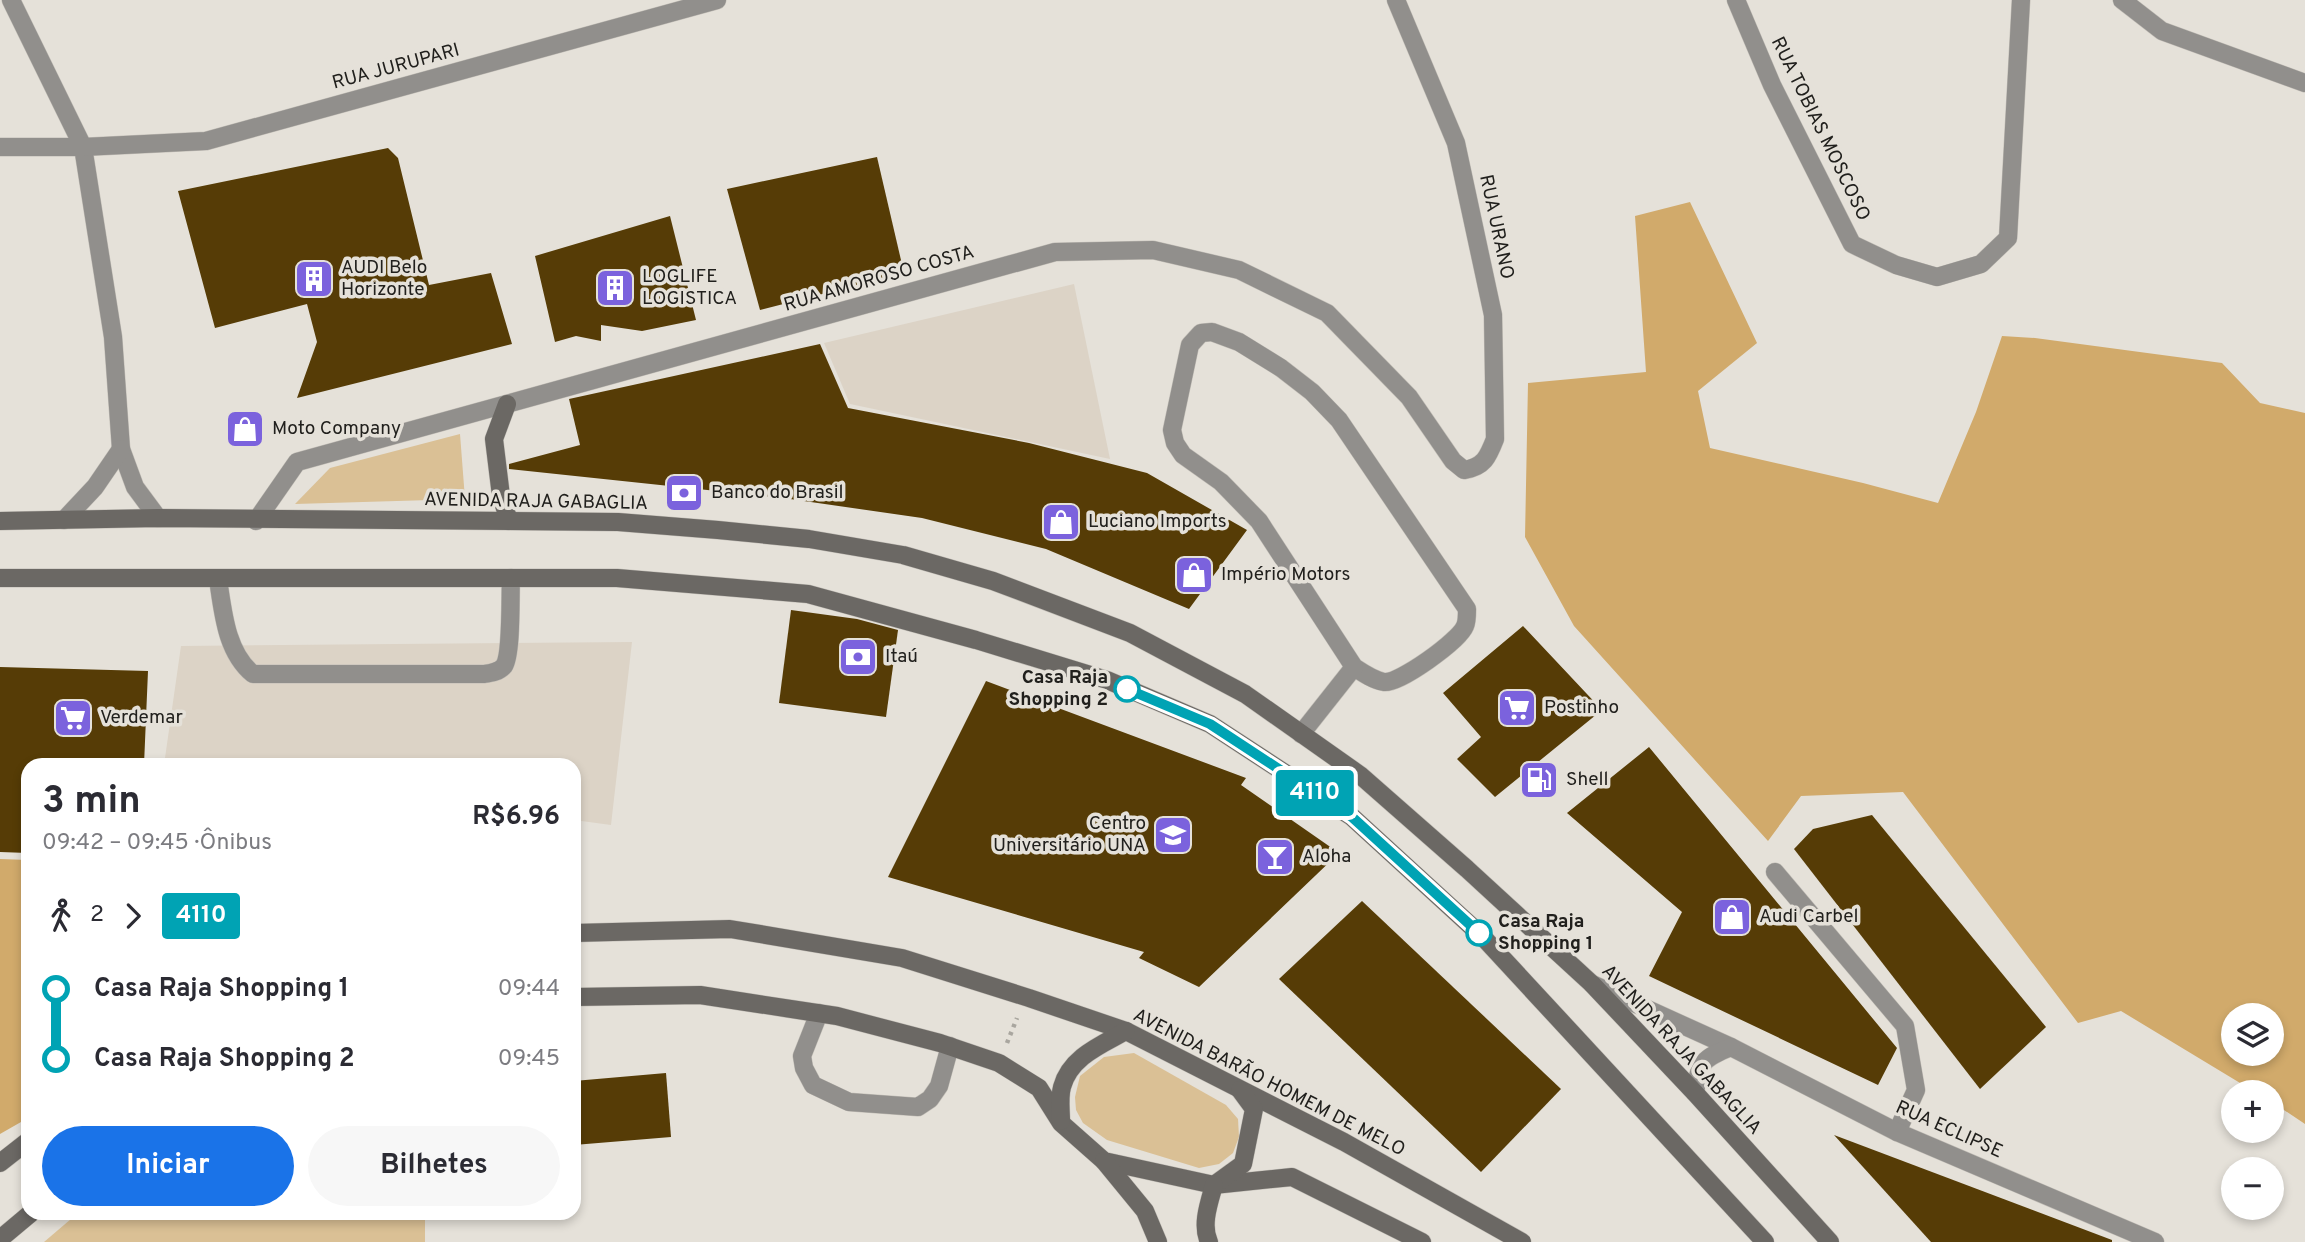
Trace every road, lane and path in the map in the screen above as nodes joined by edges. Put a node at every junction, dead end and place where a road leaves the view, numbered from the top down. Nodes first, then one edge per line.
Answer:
1 (11, 0) edge
2 (717, 0) edge
3 (1396, 0) edge
4 (1736, 0) edge
5 (2021, 0) edge
6 (2123, 0) edge
7 (2305, 82) edge
8 (0, 147) edge
9 (83, 147) junction
10 (507, 404) junction
11 (121, 449) junction
12 (1476, 468) joint
13 (158, 519) junction
14 (64, 520) junction
15 (0, 521) edge
16 (256, 521) junction
17 (509, 521) junction
18 (0, 578) edge
19 (511, 578) junction
20 (218, 579) junction
21 (1354, 667) junction
22 (1301, 734) junction
23 (1775, 873) dead end
24 (581, 933) edge
25 (1592, 984) junction
26 (581, 997) edge
27 (1029, 998) junction
28 (819, 1013) junction
29 (1126, 1031) junction
30 (950, 1046) junction
31 (1731, 1047) junction
32 (999, 1063) junction
33 (1239, 1089) junction
34 (1695, 1093) junction
35 (1061, 1123) junction
36 (1897, 1132) junction
37 (21, 1146) edge
38 (1104, 1161) junction
39 (0, 1163) edge
40 (1214, 1185) junction
41 (23, 1220) edge
42 (0, 1239) edge
43 (1158, 1242) edge
44 (1209, 1242) edge
45 (1422, 1242) edge
46 (1522, 1242) edge
47 (1765, 1242) edge
48 (1830, 1242) edge
49 (2155, 1242) edge

1 - 9 street
2 - 9 street, RUA JURUPARI
3 - 12 street, RUA URANO
4 - 5 street, RUA TOBIAS MOSCOSO
6 - 7 street
8 - 9 street, RUA JURUPARI
9 - 11 street
10 - 12 street, RUA AMOROSO COSTA
10 - 16 street, RUA AMOROSO COSTA
10 - 17 main road
11 - 13 street
11 - 14 street
13 - 14 main road, AVENIDA RAJA GABAGLIA
13 - 16 main road, AVENIDA RAJA GABAGLIA
14 - 15 main road, AVENIDA RAJA GABAGLIA
16 - 17 main road, AVENIDA RAJA GABAGLIA
17 - 22 main road, AVENIDA RAJA GABAGLIA
18 - 20 main road
19 - 20 main road
19 - 20 street
19 - 47 main road
21 - 21 street
21 - 22 street
22 - 25 main road, AVENIDA RAJA GABAGLIA
23 - 36 street
24 - 27 main road, AVENIDA BARÃO HOMEM DE MELO
25 - 31 street, RUA ECLIPSE
25 - 34 main road, AVENIDA RAJA GABAGLIA
26 - 28 main road
27 - 29 main road, AVENIDA BARÃO HOMEM DE MELO
27 - 32 path
28 - 30 main road
28 - 30 street
29 - 33 main road, AVENIDA BARÃO HOMEM DE MELO
29 - 35 main road
30 - 32 main road
31 - 34 street
31 - 36 street, RUA ECLIPSE
32 - 35 main road
33 - 40 main road
33 - 46 main road, AVENIDA BARÃO HOMEM DE MELO
34 - 48 main road, AVENIDA RAJA GABAGLIA
35 - 38 main road
36 - 49 street, RUA ECLIPSE
37 - 39 main road
38 - 40 main road
38 - 43 main road
40 - 44 main road
40 - 45 main road
41 - 42 main road

